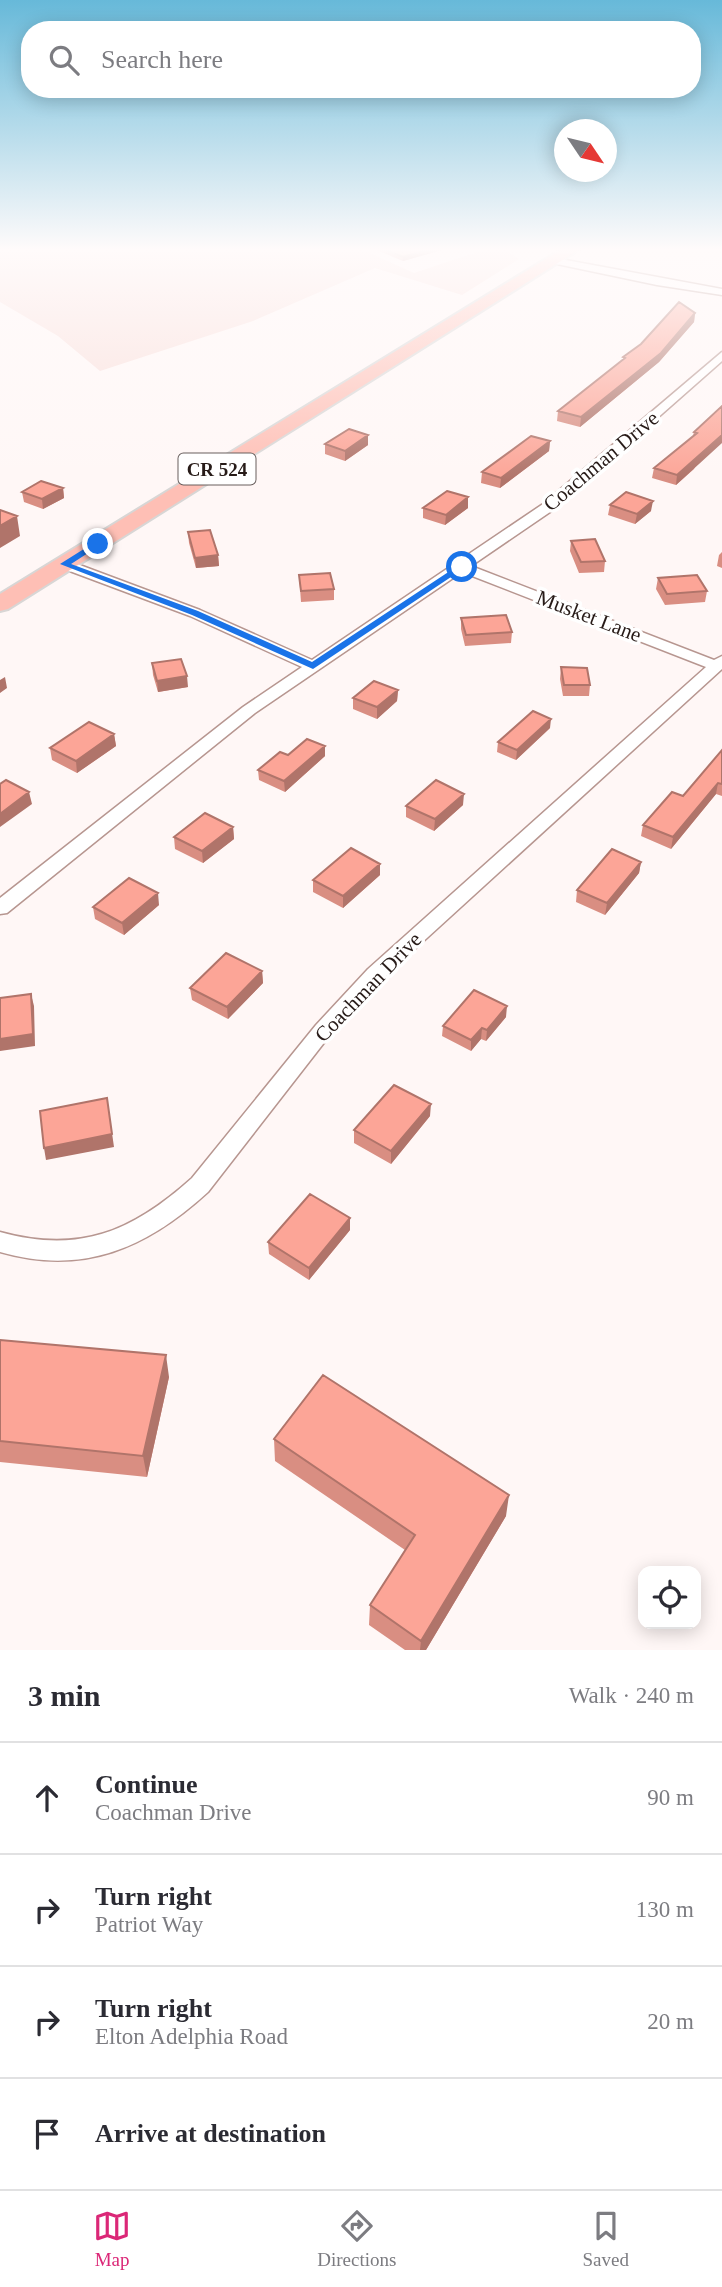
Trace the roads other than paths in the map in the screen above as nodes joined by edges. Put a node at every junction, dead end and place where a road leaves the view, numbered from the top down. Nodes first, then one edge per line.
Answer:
1 (450, 326) edge
2 (722, 355) edge
3 (64, 564) junction
4 (462, 567) junction
5 (0, 604) edge
6 (719, 664) edge
7 (313, 666) junction
8 (0, 908) edge
9 (0, 1242) edge

1 - 3 main road, CR 524
2 - 4 street, Coachman Drive
3 - 5 main road, CR 524
3 - 7 street
4 - 6 street, Musket Lane
4 - 7 street, Coachman Drive
6 - 9 street, Coachman Drive
7 - 8 street, Coachman Drive

